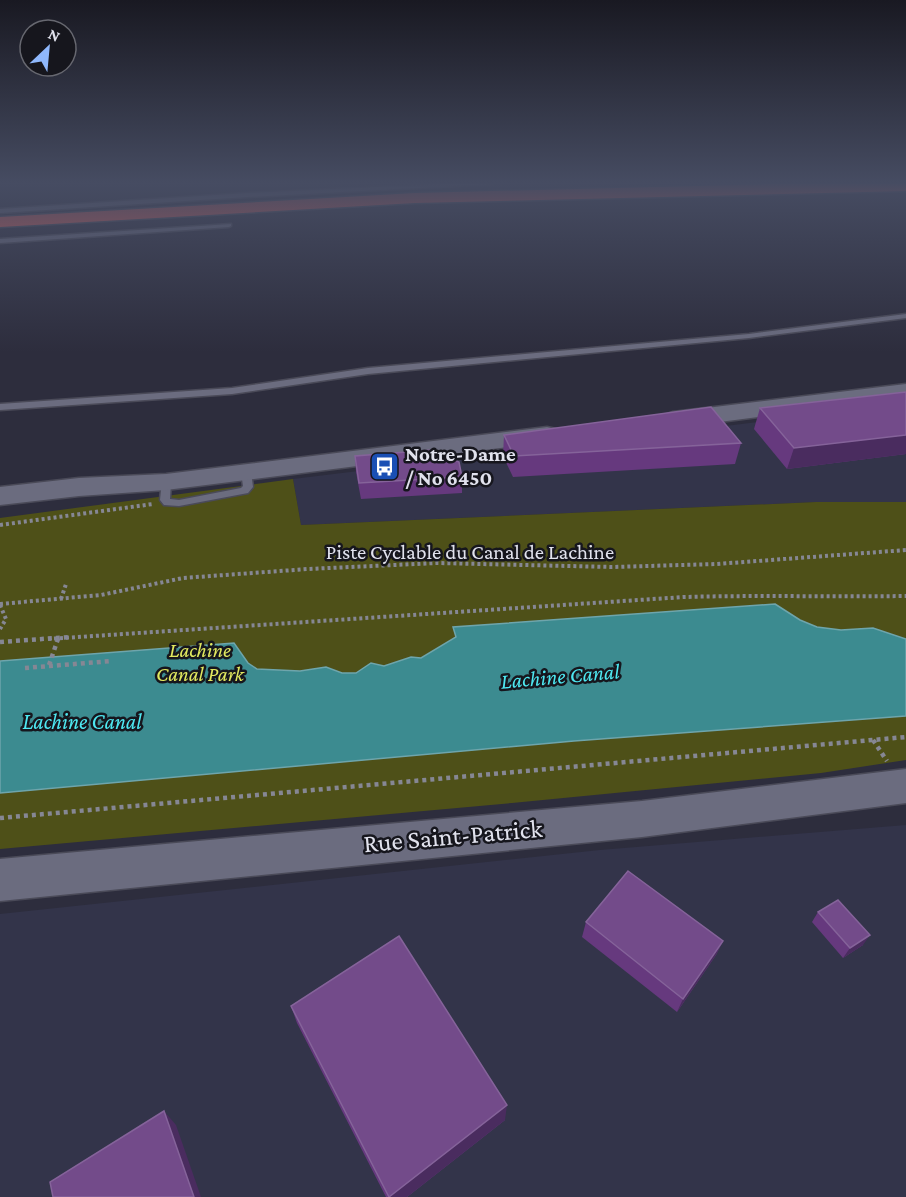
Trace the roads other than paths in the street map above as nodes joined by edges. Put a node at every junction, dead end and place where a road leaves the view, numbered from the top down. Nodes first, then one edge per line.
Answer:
1 (16, 240) edge
2 (0, 241) edge
3 (906, 316) edge
4 (906, 391) edge
5 (0, 407) edge
6 (647, 423) edge
7 (576, 432) edge
8 (159, 493) junction
9 (0, 496) edge
10 (0, 509) edge
11 (897, 775) edge
12 (0, 880) edge

1 - 2 lane
3 - 5 lane
4 - 6 main road
7 - 8 main road
8 - 9 main road
8 - 10 main road
11 - 12 main road, Rue Saint-Patrick

